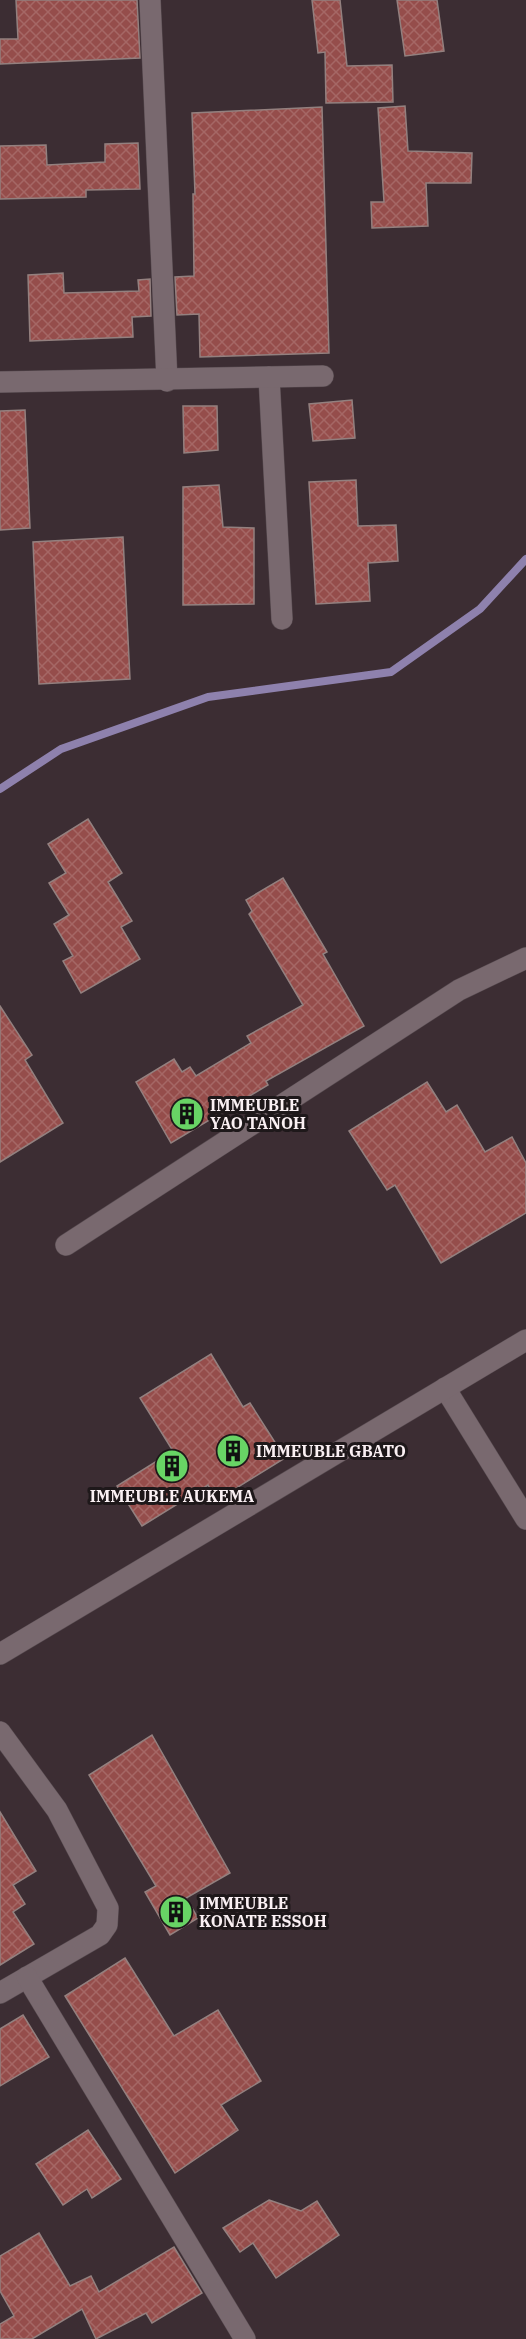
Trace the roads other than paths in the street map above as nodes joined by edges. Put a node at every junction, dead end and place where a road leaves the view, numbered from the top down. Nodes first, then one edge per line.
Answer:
1 (150, 0) edge
2 (323, 376) dead end
3 (269, 377) junction
4 (167, 381) junction
5 (0, 382) edge
6 (282, 619) dead end
7 (526, 958) edge
8 (66, 1245) dead end
9 (526, 1340) edge
10 (445, 1388) junction
11 (526, 1520) edge
12 (0, 1654) edge
13 (0, 1732) edge
14 (27, 1977) junction
15 (0, 1993) edge
16 (245, 2339) edge

1 - 4 street
2 - 3 street
3 - 4 street
3 - 6 street
4 - 5 street
7 - 8 street
9 - 10 street
10 - 11 street
10 - 12 street
13 - 14 street
14 - 15 street
14 - 16 street

